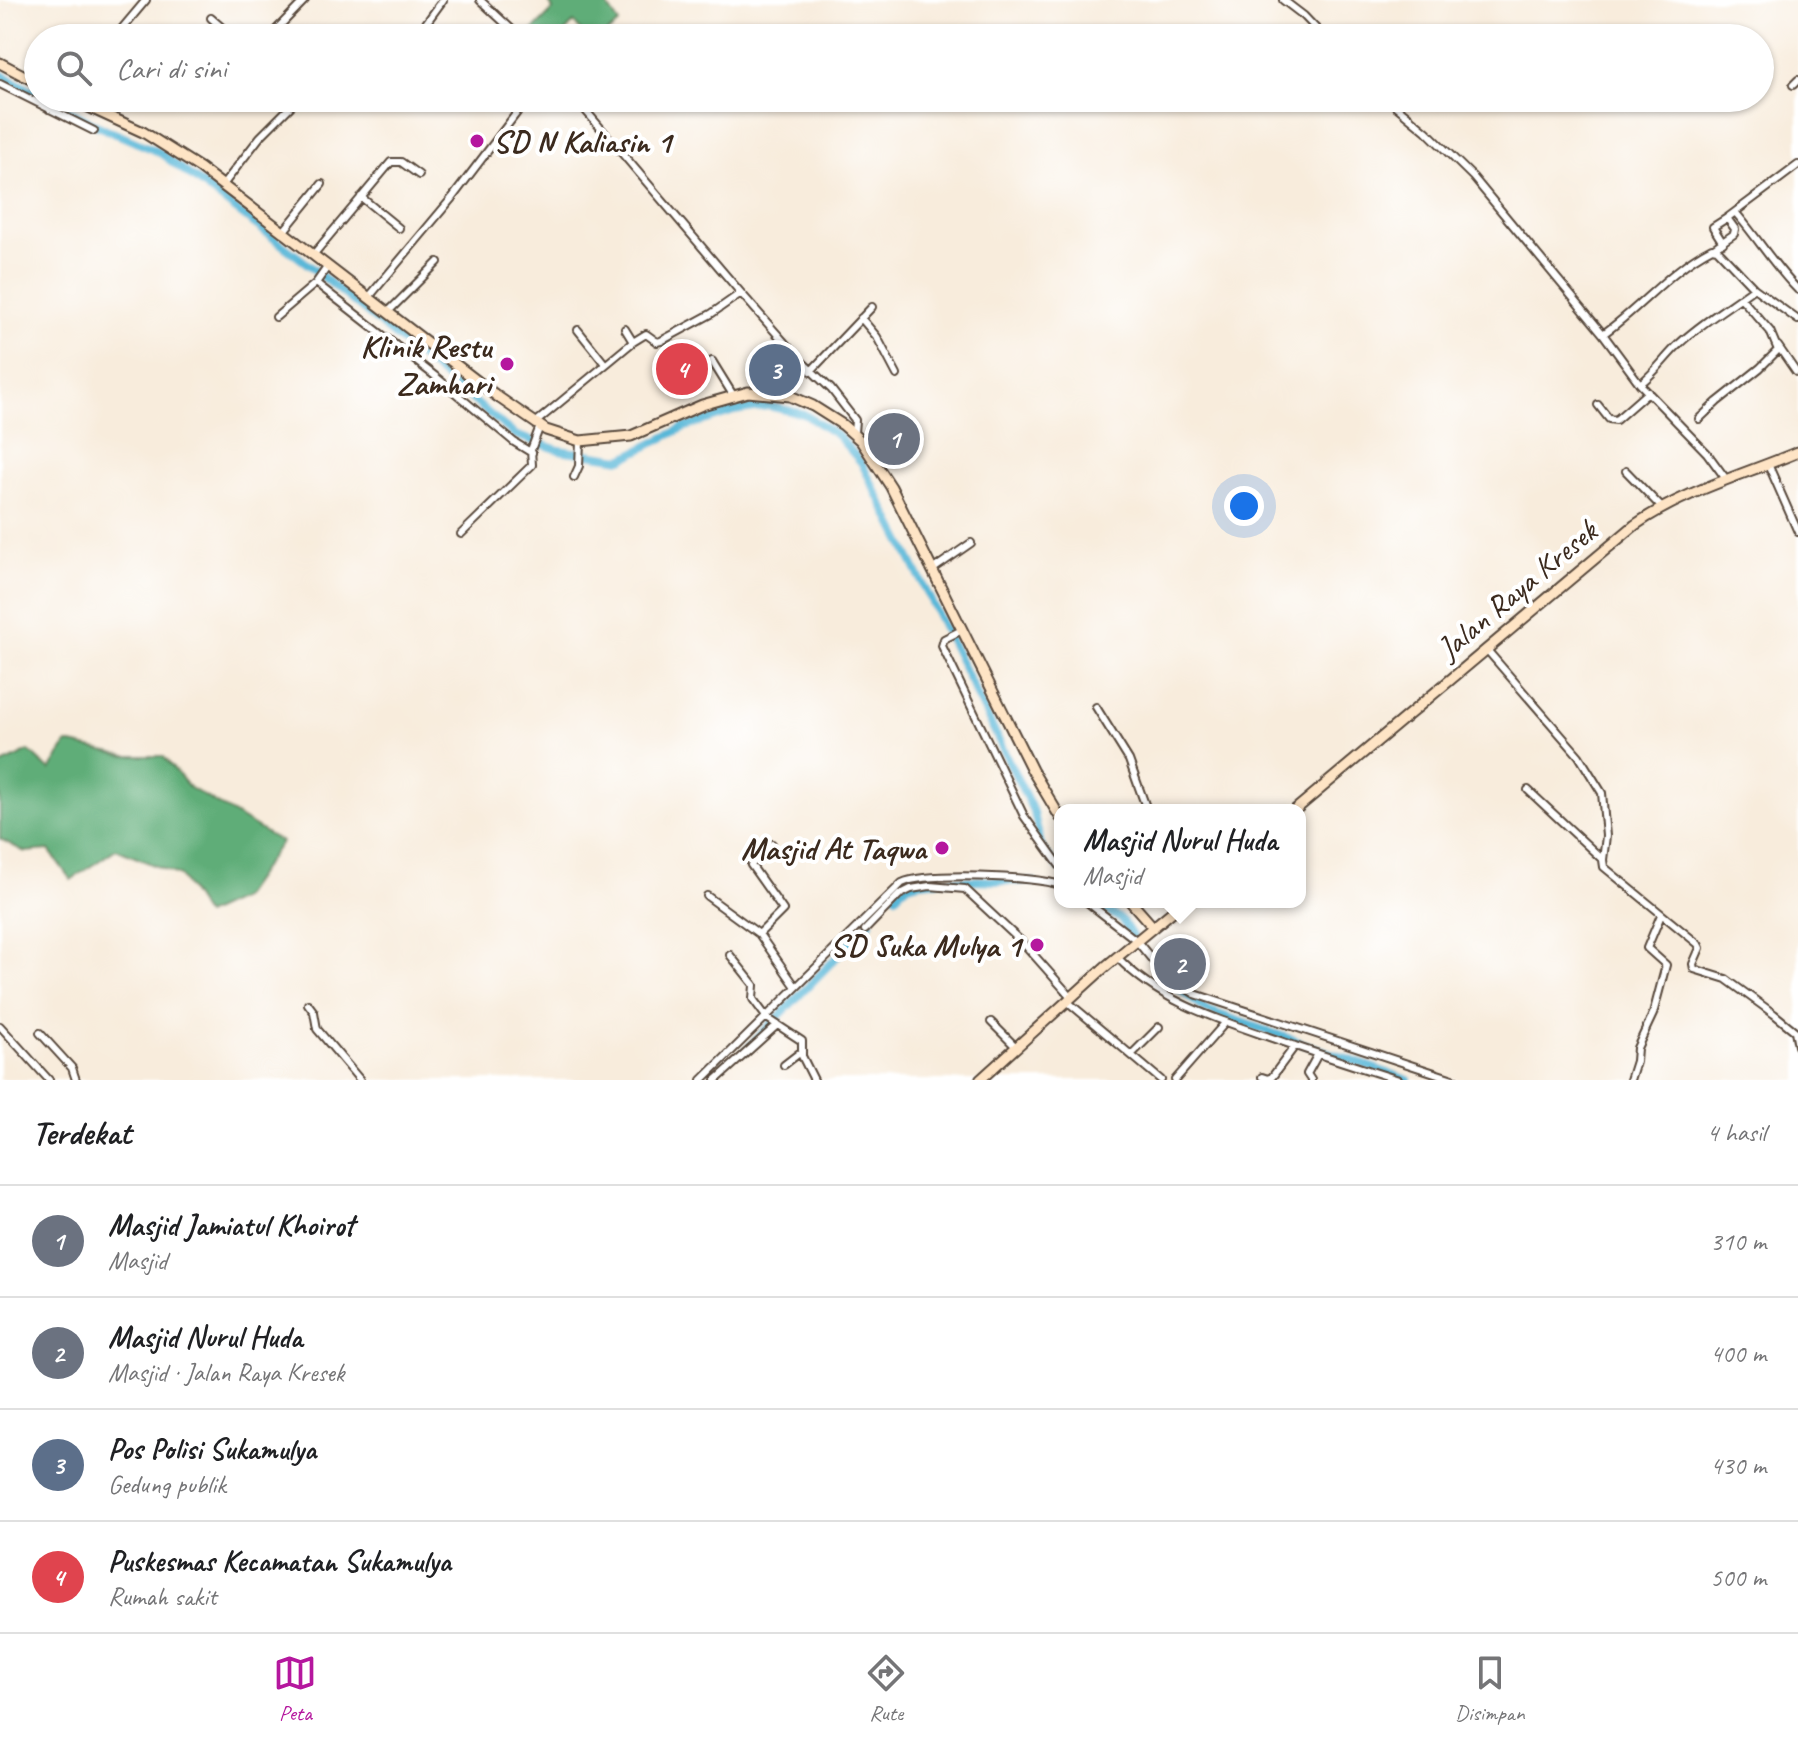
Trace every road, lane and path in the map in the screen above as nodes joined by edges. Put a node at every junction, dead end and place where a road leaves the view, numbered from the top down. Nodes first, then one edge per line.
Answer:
1 (146, 0) edge
2 (305, 0) edge
3 (443, 0) edge
4 (480, 0) edge
5 (1283, 0) edge
6 (211, 18) dead end
7 (126, 24) edge
8 (218, 24) edge
9 (282, 24) edge
10 (425, 24) edge
11 (506, 24) edge
12 (1312, 24) edge
13 (2, 68) edge
14 (24, 83) edge
15 (0, 84) edge
16 (24, 87) edge
17 (67, 112) edge
18 (94, 112) edge
19 (285, 112) edge
20 (518, 112) edge
21 (587, 112) edge
22 (1403, 112) edge
23 (94, 131) dead end
24 (1798, 165) edge
25 (419, 175) dead end
26 (322, 184) dead end
27 (223, 185) junction
28 (361, 197) junction
29 (1735, 212) junction
30 (1727, 218) junction
31 (399, 228) dead end
32 (283, 232) junction
33 (1723, 243) junction
34 (1714, 248) junction
35 (313, 255) junction
36 (438, 262) dead end
37 (327, 267) junction
38 (317, 281) junction
39 (1754, 288) junction
40 (1798, 290) edge
41 (741, 293) junction
42 (369, 297) junction
43 (1741, 298) junction
44 (872, 307) dead end
45 (388, 312) junction
46 (276, 317) dead end
47 (861, 318) junction
48 (1798, 320) edge
49 (625, 329) dead end
50 (578, 330) dead end
51 (1603, 334) junction
52 (633, 342) junction
53 (1778, 346) junction
54 (712, 361) dead end
55 (605, 364) junction
56 (811, 371) junction
57 (1796, 372) dead end
58 (897, 375) dead end
59 (1640, 384) junction
60 (1648, 392) junction
61 (733, 395) junction
62 (1598, 405) dead end
63 (1699, 419) dead end
64 (537, 428) junction
65 (854, 433) junction
66 (580, 445) junction
67 (532, 451) junction
68 (1798, 452) edge
69 (1768, 464) junction
70 (1626, 471) dead end
71 (574, 477) dead end
72 (1726, 479) junction
73 (1663, 509) junction
74 (1798, 532) edge
75 (461, 534) dead end
76 (971, 543) dead end
77 (932, 570) junction
78 (962, 630) junction
79 (1487, 650) junction
80 (1096, 707) dead end
81 (1528, 790) dead end
82 (1145, 804) edge
83 (1302, 804) edge
84 (1054, 807) edge
85 (772, 844) dead end
86 (1054, 858) edge
87 (1603, 860) junction
88 (1054, 883) edge
89 (707, 896) dead end
90 (1094, 908) edge
91 (1136, 908) edge
92 (1177, 908) edge
93 (1661, 915) junction
94 (1153, 927) junction
95 (865, 930) dead end
96 (759, 934) junction
97 (1135, 942) junction
98 (730, 955) dead end
99 (1119, 955) junction
100 (796, 987) junction
101 (1070, 1000) junction
102 (308, 1004) dead end
103 (1229, 1017) junction
104 (772, 1022) junction
105 (991, 1022) dead end
106 (0, 1026) edge
107 (1159, 1027) dead end
108 (40, 1033) dead end
109 (1295, 1046) junction
110 (1798, 1046) edge
111 (1016, 1047) junction
112 (802, 1051) junction
113 (1132, 1054) junction
114 (1318, 1054) junction
115 (784, 1065) dead end
116 (1262, 1077) dead end
117 (49, 1080) edge
118 (76, 1080) edge
119 (360, 1080) edge
120 (702, 1080) edge
121 (716, 1080) edge
122 (814, 1080) edge
123 (980, 1080) edge
124 (1161, 1080) edge
125 (1175, 1080) edge
126 (1311, 1080) edge
127 (1399, 1080) edge
128 (1456, 1080) edge
129 (1630, 1080) edge

1 - 7 street
2 - 9 street
3 - 10 street
4 - 11 street
5 - 12 street
6 - 8 street
13 - 14 main road
15 - 16 street
17 - 23 street
18 - 27 main road
19 - 27 street
20 - 42 street
21 - 41 street
22 - 51 street
24 - 29 street
25 - 28 street
26 - 32 street
27 - 32 main road
28 - 31 street
28 - 35 street
29 - 30 street
29 - 40 street
30 - 33 street
30 - 33 street
32 - 35 main road
33 - 34 street
34 - 39 street
34 - 51 street
35 - 37 main road
36 - 45 street
37 - 38 street
37 - 42 main road
38 - 46 street
38 - 67 street
39 - 43 street
39 - 48 street
41 - 52 street
41 - 56 street
42 - 45 main road
43 - 53 street
43 - 59 street
44 - 47 street
45 - 64 main road
47 - 56 street
47 - 58 street
49 - 52 street
50 - 55 street
51 - 59 street
52 - 55 street
53 - 57 street
53 - 63 street
54 - 61 street
55 - 64 street
56 - 65 street
59 - 60 street
60 - 62 street
60 - 72 street
61 - 65 main road
61 - 66 main road
64 - 66 main road
64 - 67 street
65 - 77 main road
66 - 71 street
67 - 75 street
68 - 69 main road, Jalan Raya Kresek
69 - 72 main road, Jalan Raya Kresek
69 - 74 street
70 - 73 street
72 - 73 main road, Jalan Raya Kresek
73 - 79 main road, Jalan Raya Kresek
76 - 77 street
77 - 78 main road
78 - 84 main road
78 - 86 street
79 - 83 main road, Jalan Raya Kresek
79 - 87 street
80 - 82 street
81 - 87 street
85 - 96 street
87 - 93 street
88 - 100 street
89 - 96 street
90 - 97 street
91 - 94 main road
92 - 94 main road
93 - 110 street
93 - 129 street
94 - 97 main road
95 - 101 street
96 - 100 street
97 - 99 main road
97 - 103 street
98 - 104 street
99 - 101 main road
99 - 103 street
100 - 104 street
101 - 111 main road
101 - 113 street
102 - 119 street
103 - 109 street
103 - 125 street
103 - 128 street
104 - 112 street
104 - 120 street
104 - 121 street
105 - 111 street
106 - 117 street
107 - 113 street
108 - 118 street
109 - 114 street
109 - 116 street
111 - 123 main road
112 - 115 street
112 - 122 street
113 - 124 street
114 - 126 street
114 - 127 street

